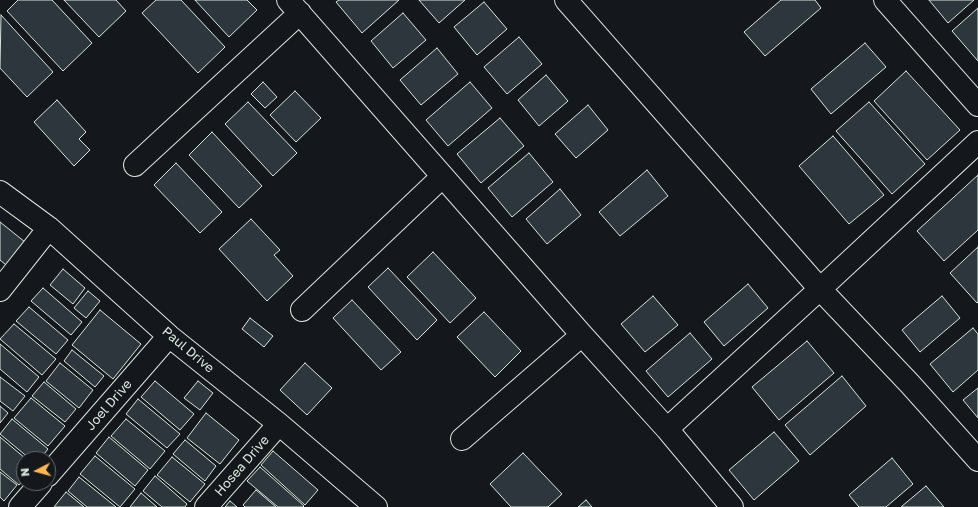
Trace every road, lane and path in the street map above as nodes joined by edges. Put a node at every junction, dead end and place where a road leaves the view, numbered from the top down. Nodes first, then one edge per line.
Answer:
1 (566, 0) edge
2 (885, 0) edge
3 (294, 6) edge
4 (978, 105) edge
5 (978, 142) edge
6 (134, 165) dead end
7 (442, 177) junction
8 (0, 192) edge
9 (49, 228) junction
10 (820, 289) junction
11 (0, 290) edge
12 (302, 310) dead end
13 (582, 335) junction
14 (169, 336) junction
15 (279, 424) junction
16 (667, 429) junction
17 (462, 439) dead end
18 (978, 460) edge
19 (56, 466) edge
20 (34, 491) edge
21 (723, 504) edge
22 (20, 507) edge
23 (206, 507) edge
24 (376, 507) edge

1 - 10 street
2 - 4 street
3 - 6 street
3 - 7 street
5 - 10 street
7 - 12 street
7 - 13 street
8 - 9 street, Paul Drive
9 - 11 street
9 - 14 street, Paul Drive
10 - 16 street
10 - 18 street
13 - 16 street
13 - 17 street
14 - 15 street, Paul Drive
14 - 19 street, Joel Drive
15 - 23 street, Hosea Drive
15 - 24 street, Paul Drive
16 - 21 street
20 - 22 street

